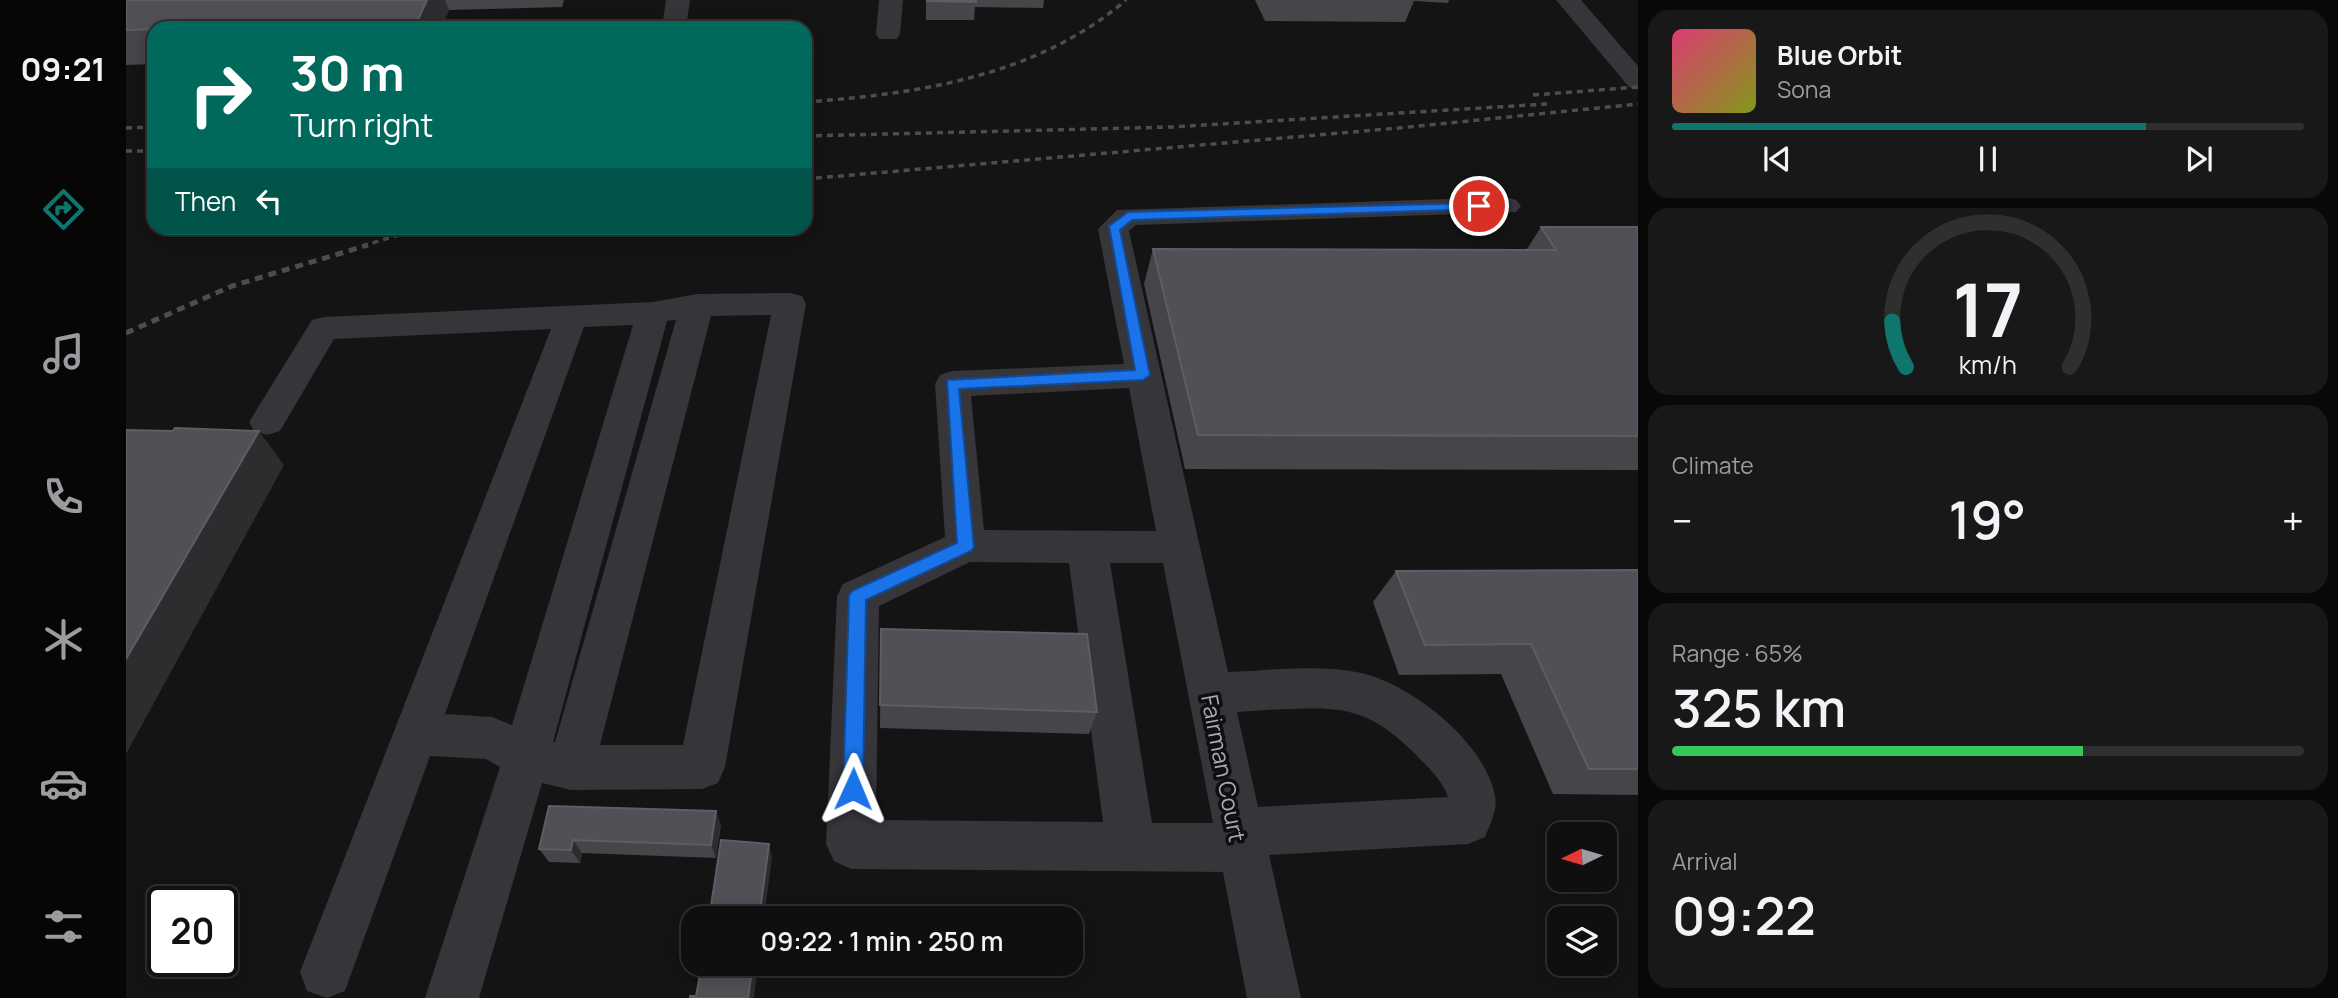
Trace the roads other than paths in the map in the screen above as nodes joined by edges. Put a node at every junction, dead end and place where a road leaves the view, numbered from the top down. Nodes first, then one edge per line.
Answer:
1 (678, 0) edge
2 (891, 0) edge
3 (1568, 0) edge
4 (675, 21) edge
5 (888, 34) dead end
6 (1638, 82) edge
7 (1506, 206) dead end
8 (697, 305) junction
9 (653, 313) junction
10 (572, 316) junction
11 (1143, 375) junction
12 (267, 422) dead end
13 (1177, 542) junction
14 (966, 547) junction
15 (1087, 547) junction
16 (1209, 693) junction
17 (416, 734) junction
18 (526, 757) junction
19 (571, 768) junction
20 (1240, 840) junction
21 (1131, 846) junction
22 (326, 972) dead end
23 (452, 998) edge
24 (1274, 998) edge

1 - 4 street
2 - 5 street
3 - 6 street
7 - 11 street, Fairman Court
8 - 9 street
8 - 19 street
8 - 19 street
9 - 10 street
9 - 18 street
10 - 12 street
10 - 17 street
11 - 13 street, Fairman Court
11 - 14 street
13 - 15 street
13 - 16 street, Fairman Court
14 - 15 street
14 - 21 street
15 - 21 street
16 - 20 street, Fairman Court
16 - 20 street
17 - 18 street
17 - 22 street
18 - 19 street
18 - 23 street
20 - 21 street
20 - 24 street, Fairman Court

